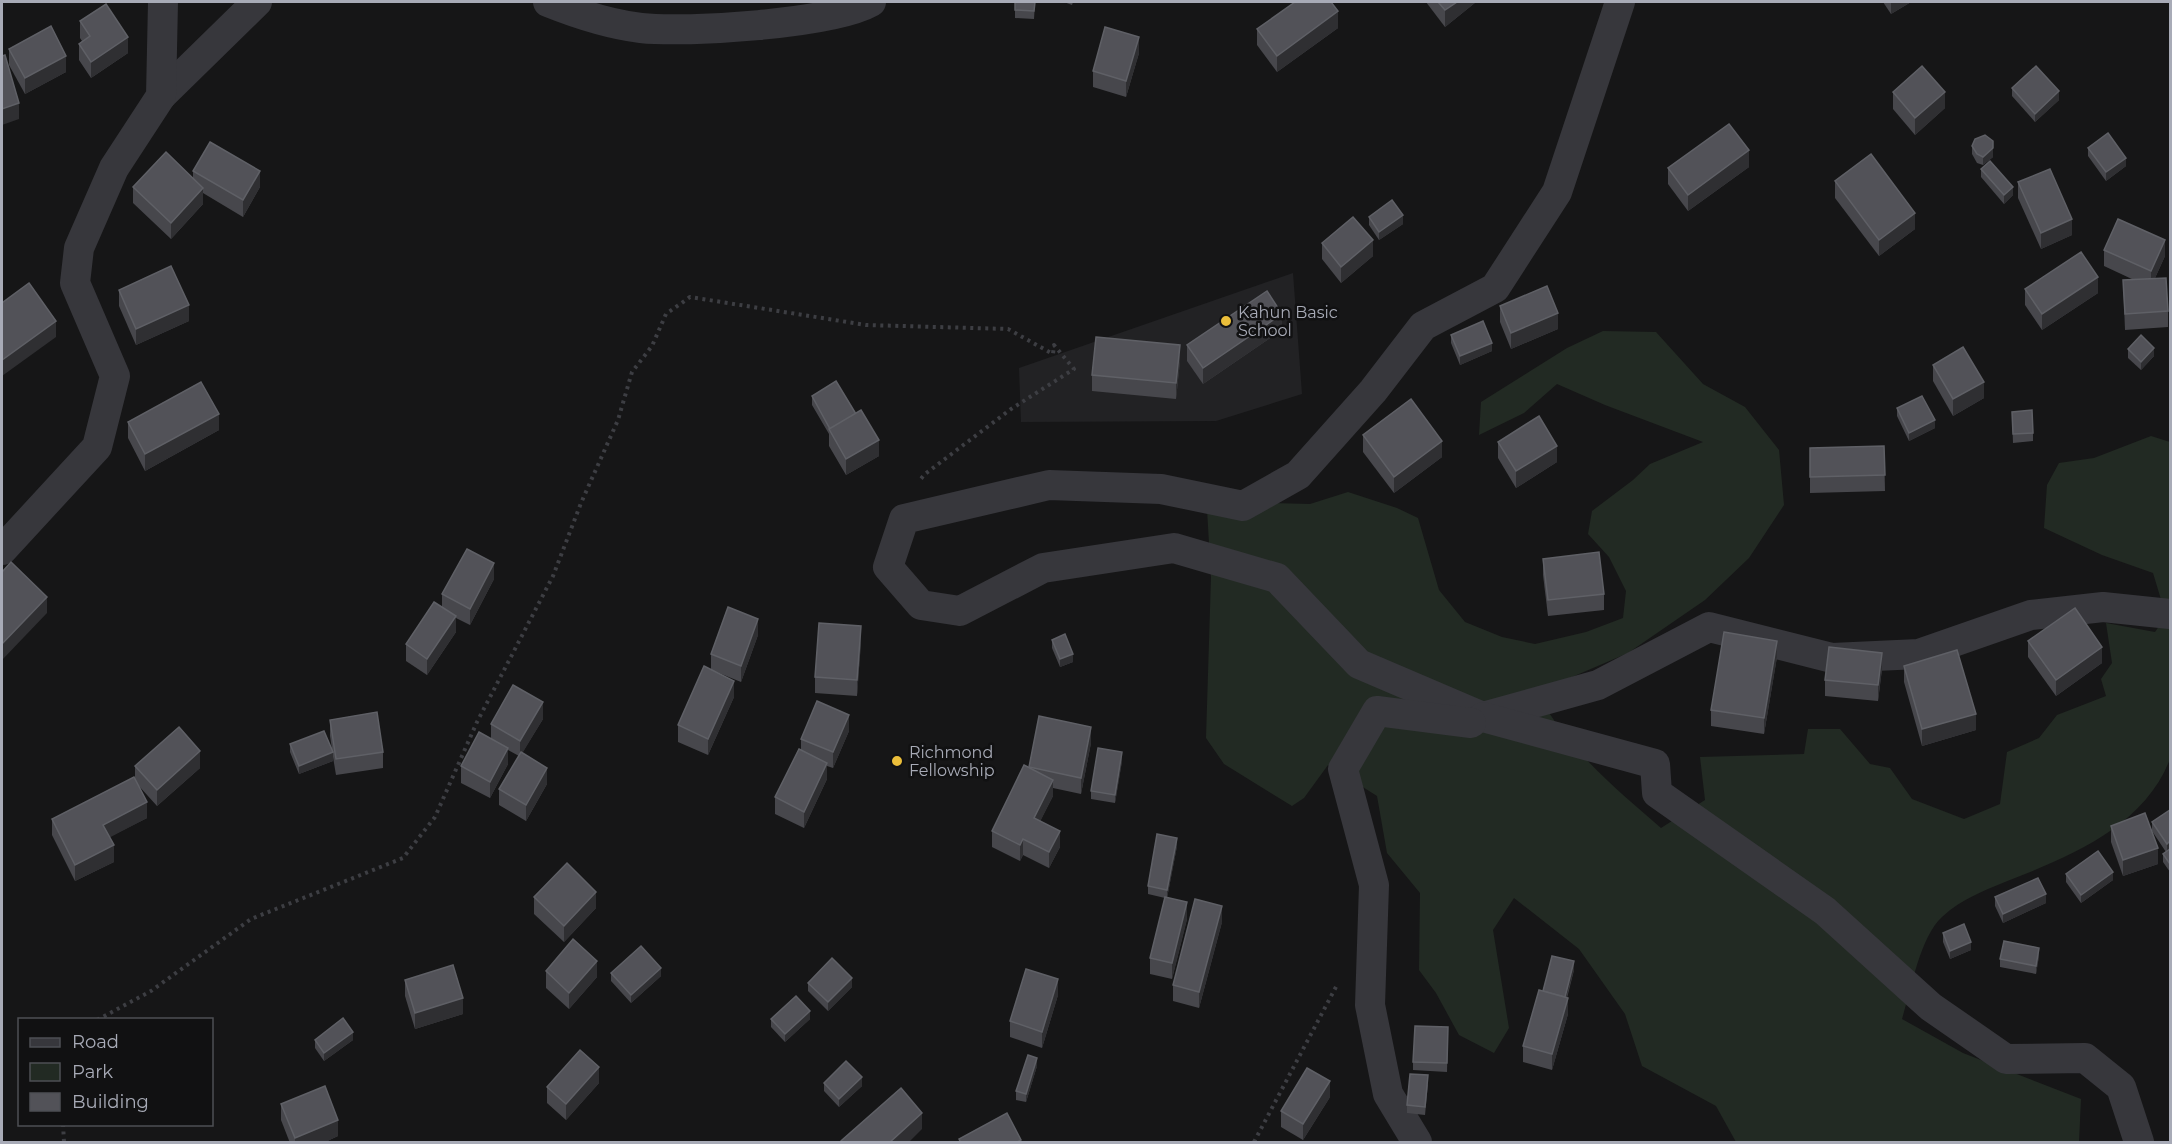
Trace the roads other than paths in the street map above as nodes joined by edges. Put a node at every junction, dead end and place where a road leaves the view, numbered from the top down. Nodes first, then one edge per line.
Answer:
1 (163, 2) edge
2 (257, 2) edge
3 (548, 2) edge
4 (871, 2) edge
5 (1620, 2) edge
6 (161, 96) junction
7 (2, 550) edge
8 (2170, 614) edge
9 (1483, 717) junction
10 (1657, 793) junction
11 (1417, 1143) edge
12 (2139, 1143) edge

1 - 6 street
2 - 6 street
3 - 4 street
5 - 9 street
6 - 7 street
8 - 9 street
9 - 10 street
10 - 11 street
10 - 12 street

